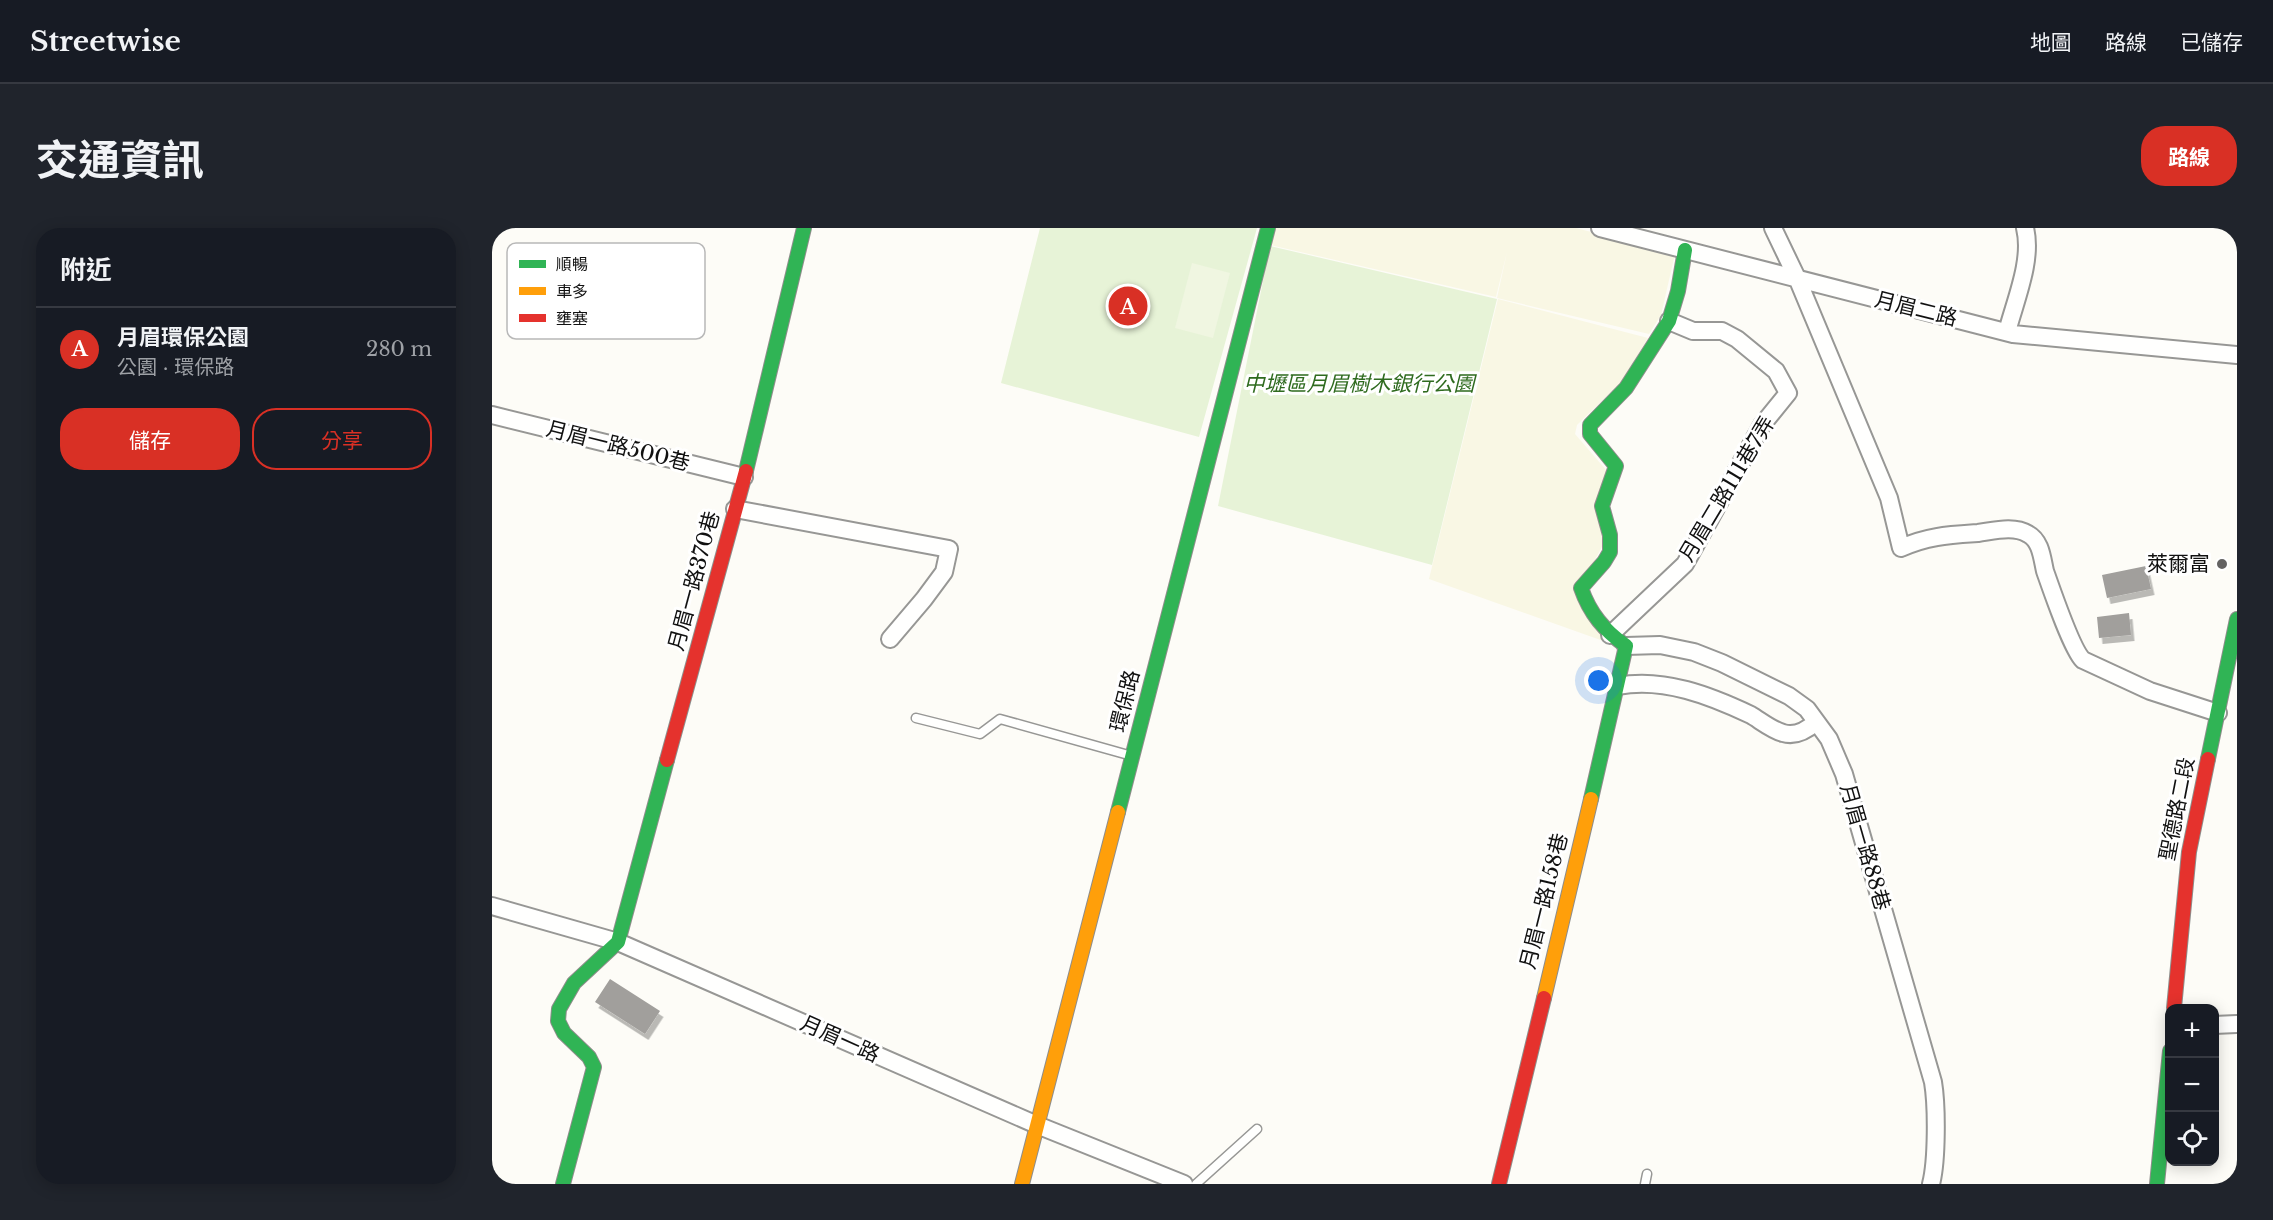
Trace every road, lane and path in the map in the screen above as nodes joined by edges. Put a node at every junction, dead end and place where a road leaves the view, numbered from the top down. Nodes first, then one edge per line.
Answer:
1 (804, 228) edge
2 (1268, 228) edge
3 (1600, 228) edge
4 (1773, 228) edge
5 (2025, 228) edge
6 (1685, 250) junction
7 (1797, 278) junction
8 (1669, 321) junction
9 (2007, 332) junction
10 (2237, 354) edge
11 (492, 415) edge
12 (744, 477) junction
13 (735, 509) junction
14 (2237, 619) edge
15 (1610, 635) junction
16 (890, 639) dead end
17 (1626, 646) junction
18 (1618, 686) junction
19 (2218, 712) junction
20 (916, 718) dead end
21 (1816, 722) junction
22 (1132, 757) junction
23 (492, 906) edge
24 (618, 942) junction
25 (2174, 1004) edge
26 (2219, 1024) edge
27 (2237, 1024) edge
28 (2168, 1058) edge
29 (1036, 1125) junction
30 (1257, 1129) dead end
31 (1647, 1174) dead end
32 (563, 1184) edge
33 (1022, 1184) edge
34 (1184, 1184) edge
35 (1196, 1184) edge
36 (1499, 1184) edge
37 (1645, 1184) edge
38 (1931, 1184) edge
39 (2157, 1184) edge

1 - 12 street, 月眉一路370巷
2 - 22 street, 環保路
3 - 6 street, 月眉二路
4 - 7 street
5 - 9 street
6 - 7 street, 月眉二路
6 - 8 street
7 - 9 street, 月眉二路
7 - 19 street
8 - 15 street
8 - 15 street, 月眉二路111巷7弄
9 - 10 street, 月眉二路
11 - 12 street, 月眉一路500巷
12 - 13 street, 月眉一路370巷
13 - 16 street
13 - 24 street, 月眉一路370巷
14 - 19 street, 聖德路二段
15 - 17 street
17 - 18 street, 月眉一路158巷
17 - 21 street, 月眉一路88巷
18 - 21 street
18 - 36 street, 月眉一路158巷
19 - 25 street, 聖德路二段
20 - 22 lane
21 - 38 street, 月眉一路88巷
22 - 29 street, 環保路
23 - 24 street, 月眉一路
24 - 29 street, 月眉一路
24 - 32 street
26 - 27 street
28 - 39 street
29 - 33 street, 環保路
29 - 34 street, 月眉一路
30 - 35 lane
31 - 37 lane

